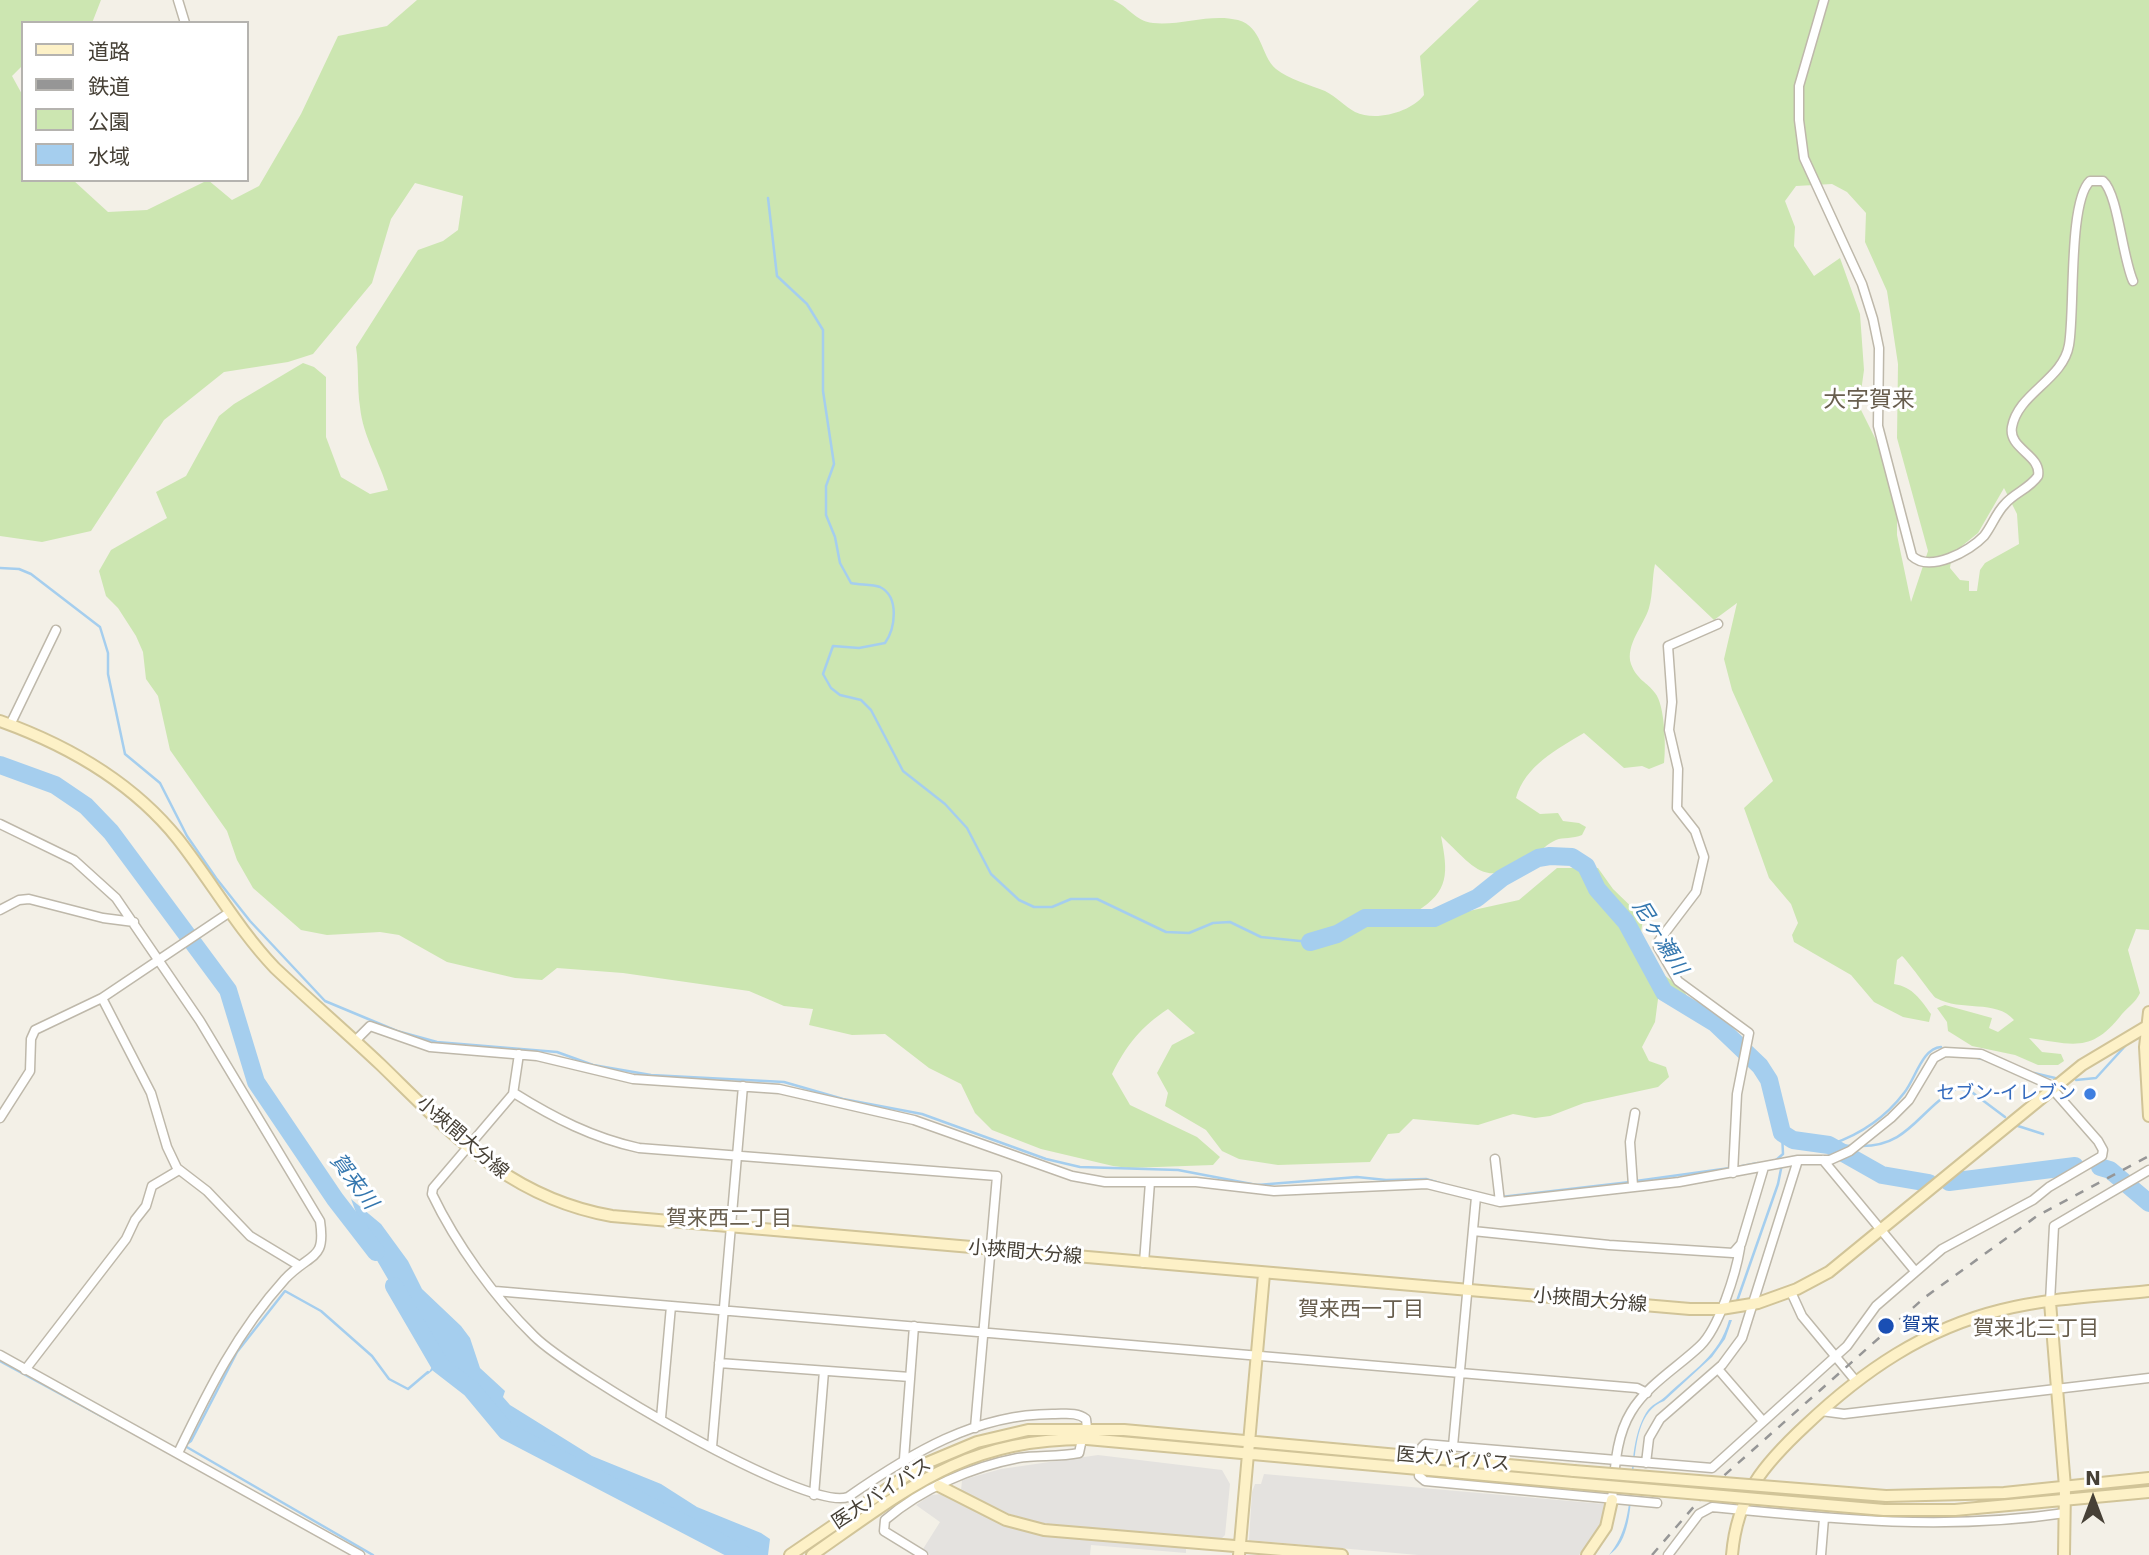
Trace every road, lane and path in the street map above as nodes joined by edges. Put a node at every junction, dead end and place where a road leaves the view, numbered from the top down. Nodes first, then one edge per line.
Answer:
1 (178, 0) edge
2 (1824, 0) edge
3 (184, 21) edge
4 (2133, 281) dead end
5 (1718, 624) dead end
6 (56, 630) dead end
7 (5, 723) edge
8 (0, 824) edge
9 (0, 910) edge
10 (230, 912) junction
11 (134, 922) junction
12 (160, 960) junction
13 (102, 998) junction
14 (2149, 1012) edge
15 (2147, 1026) edge
16 (355, 1041) junction
17 (519, 1054) junction
18 (743, 1086) junction
19 (2054, 1088) junction
20 (514, 1093) junction
21 (1635, 1113) dead end
22 (2149, 1116) edge
23 (0, 1118) edge
24 (468, 1147) junction
25 (737, 1157) junction
26 (1495, 1159) dead end
27 (1798, 1160) junction
28 (1823, 1160) junction
29 (1764, 1167) junction
30 (179, 1170) junction
31 (2149, 1170) edge
32 (1733, 1173) junction
33 (1150, 1182) junction
34 (1633, 1186) junction
35 (1476, 1197) junction
36 (1500, 1202) junction
37 (731, 1227) junction
38 (1882, 1230) junction
39 (1473, 1231) junction
40 (1740, 1248) junction
41 (991, 1250) junction
42 (1144, 1263) junction
43 (298, 1265) junction
44 (1915, 1271) junction
45 (1264, 1273) junction
46 (495, 1291) junction
47 (1467, 1291) junction
48 (2149, 1291) edge
49 (1791, 1292) junction
50 (2050, 1302) junction
51 (1754, 1304) junction
52 (671, 1306) junction
53 (1730, 1308) junction
54 (724, 1310) junction
55 (914, 1326) junction
56 (983, 1332) junction
57 (1257, 1354) junction
58 (0, 1355) edge
59 (1835, 1356) junction
60 (719, 1363) junction
61 (1718, 1369) junction
62 (26, 1370) junction
63 (824, 1371) junction
64 (1460, 1373) junction
65 (910, 1377) junction
66 (2149, 1378) edge
67 (1855, 1380) junction
68 (2057, 1389) junction
69 (1647, 1393) junction
70 (1821, 1411) junction
71 (661, 1418) junction
72 (1763, 1421) junction
73 (975, 1427) junction
74 (1087, 1428) junction
75 (1082, 1439) junction
76 (1250, 1441) junction
77 (1453, 1446) junction
78 (712, 1447) junction
79 (178, 1453) junction
80 (1249, 1453) junction
81 (1421, 1457) junction
82 (904, 1459) junction
83 (1616, 1460) junction
84 (1646, 1462) junction
85 (1420, 1469) junction
86 (1574, 1477) junction
87 (2149, 1478) edge
88 (939, 1486) junction
89 (2065, 1487) junction
90 (2149, 1492) edge
91 (814, 1495) junction
92 (1612, 1500) junction
93 (2065, 1501) junction
94 (1657, 1503) dead end
95 (1740, 1510) junction
96 (2066, 1513) junction
97 (1824, 1518) junction
98 (1240, 1550) edge
99 (360, 1555) edge
100 (790, 1555) edge
101 (812, 1555) edge
102 (923, 1555) edge
103 (1342, 1555) edge
104 (1587, 1555) edge
105 (1668, 1555) edge
106 (1732, 1555) edge
107 (1821, 1555) edge
108 (2064, 1555) edge

1 - 3 street
2 - 4 street
5 - 32 street
6 - 7 street
7 - 10 main road, 小挾間大分線
8 - 11 street
9 - 11 street
10 - 12 street
10 - 16 main road, 小挾間大分線
11 - 12 street
12 - 13 street
12 - 43 street
13 - 23 street
13 - 30 street
14 - 15 main road
15 - 19 main road, 小挾間大分線
15 - 22 main road
16 - 17 street
16 - 24 main road, 小挾間大分線
17 - 18 street
17 - 20 street
18 - 25 street
18 - 33 street
19 - 28 street
19 - 38 main road, 小挾間大分線
19 - 44 street
20 - 24 street
20 - 25 street
21 - 34 street
24 - 37 main road, 小挾間大分線
24 - 46 street
25 - 37 street
25 - 41 street
26 - 36 street
27 - 28 street
27 - 29 street
27 - 51 street
28 - 38 street
29 - 32 street
29 - 40 street
30 - 43 street
30 - 62 street
31 - 50 street
32 - 34 street
33 - 35 street
33 - 42 street
34 - 36 street
35 - 36 street
35 - 39 street
37 - 41 main road, 小挾間大分線
37 - 54 street
38 - 44 street
38 - 49 main road, 小挾間大分線
39 - 40 street
39 - 47 street
40 - 53 street
41 - 42 main road, 小挾間大分線
41 - 56 street
42 - 45 main road, 小挾間大分線
43 - 79 street
44 - 59 street
45 - 47 main road, 小挾間大分線
45 - 57 main road
46 - 52 street
46 - 71 street
47 - 53 main road, 小挾間大分線
47 - 64 street
48 - 50 main road
49 - 51 main road, 小挾間大分線
49 - 59 street
50 - 67 main road
50 - 68 main road
51 - 53 main road, 小挾間大分線
51 - 61 street
52 - 54 street
52 - 71 street
53 - 69 street
54 - 55 street
54 - 60 street
55 - 56 street
55 - 65 street
56 - 57 street
56 - 73 street
57 - 64 street
57 - 76 main road
58 - 62 street
59 - 67 street
59 - 72 street
60 - 63 street
60 - 78 street
61 - 72 street
61 - 84 street
62 - 79 street
63 - 65 street
63 - 91 street
64 - 69 street
64 - 77 street
65 - 82 street
66 - 68 street
67 - 70 main road
68 - 70 street
68 - 89 main road
69 - 83 street
70 - 95 main road
71 - 78 street
72 - 84 street
73 - 74 street
73 - 82 street
74 - 76 main road, 医大バイパス
74 - 100 main road, 医大バイパス
75 - 80 main road, 医大バイパス
75 - 88 street
75 - 101 main road, 医大バイパス
76 - 80 main road
76 - 81 main road, 医大バイパス
77 - 81 street
77 - 83 street
78 - 91 street
79 - 99 street
80 - 85 main road, 医大バイパス
80 - 98 main road
81 - 85 street
81 - 86 main road, 医大バイパス
82 - 91 street
83 - 84 street
83 - 92 street
85 - 86 main road, 医大バイパス
85 - 92 street
86 - 89 main road, 医大バイパス, bridge
86 - 93 main road, 医大バイパス, bridge
87 - 89 main road, 医大バイパス
88 - 98 main road
88 - 102 street
89 - 93 main road
90 - 93 main road, 医大バイパス
92 - 94 street
92 - 104 main road
93 - 96 main road
95 - 97 street
95 - 105 street
95 - 106 main road
96 - 97 street
96 - 108 main road
97 - 107 street
98 - 103 main road

